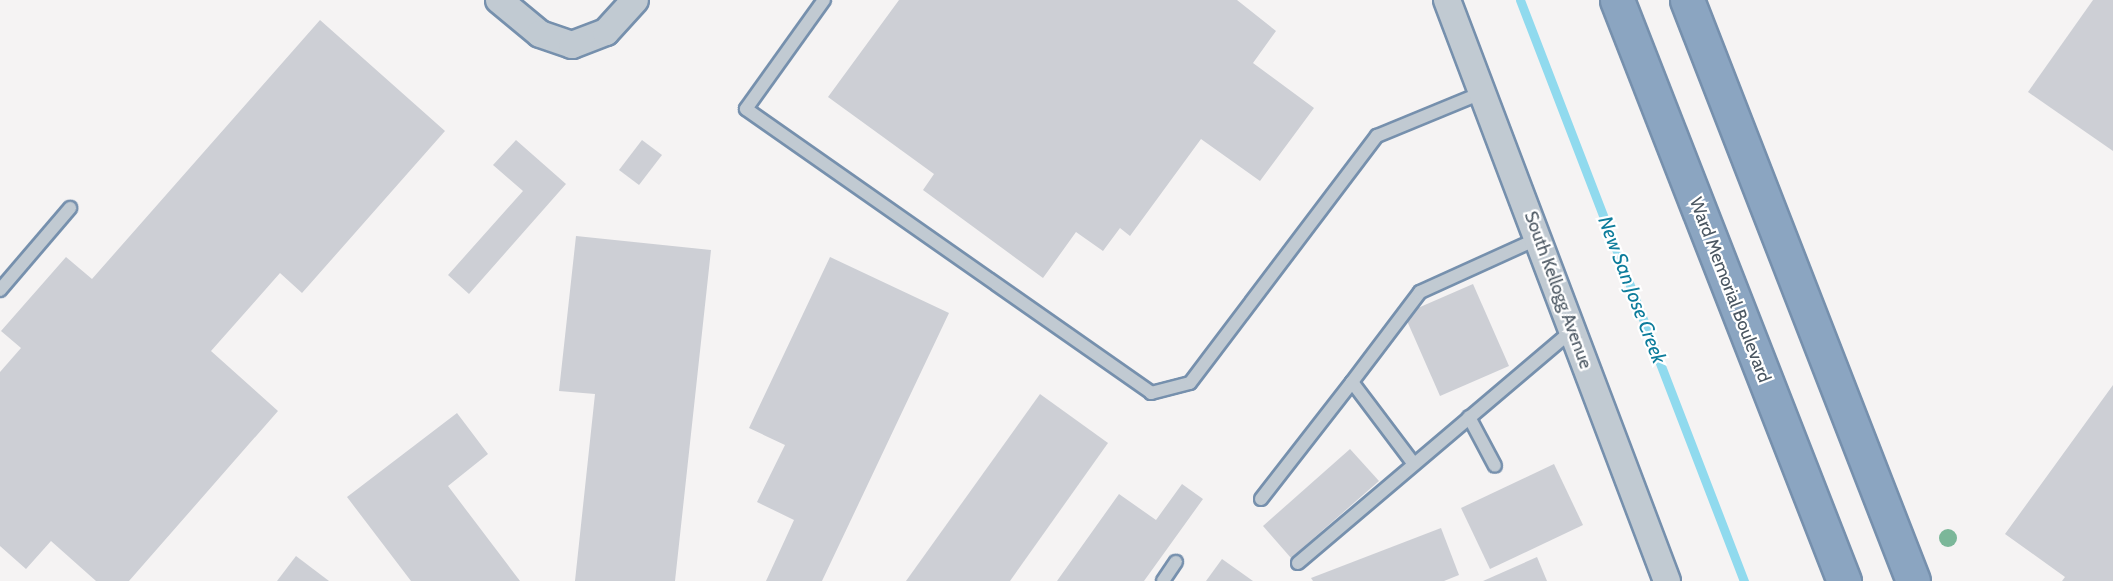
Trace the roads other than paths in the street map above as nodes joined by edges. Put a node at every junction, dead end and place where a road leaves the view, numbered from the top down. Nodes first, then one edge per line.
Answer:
1 (499, 0) edge
2 (635, 0) edge
3 (824, 0) edge
4 (1447, 0) edge
5 (1617, 0) edge
6 (1687, 0) edge
7 (1484, 92) junction
8 (70, 208) dead end
9 (1539, 238) junction
10 (0, 290) edge
11 (1573, 330) junction
12 (1352, 382) junction
13 (1469, 417) junction
14 (1413, 463) junction
15 (1495, 466) dead end
16 (1262, 499) dead end
17 (1176, 562) dead end
18 (1298, 563) dead end
19 (1162, 581) edge
20 (1667, 581) edge
21 (1844, 581) edge
22 (1913, 581) edge

1 - 2 street
3 - 7 lane
4 - 7 street, South Kellogg Avenue
5 - 21 highway, Ward Memorial Boulevard
6 - 22 highway
7 - 9 street, South Kellogg Avenue
8 - 10 lane
9 - 11 street, South Kellogg Avenue
9 - 12 lane
11 - 13 lane
11 - 20 street, South Kellogg Avenue
12 - 14 lane
12 - 16 lane
13 - 14 lane
13 - 15 lane
14 - 18 lane
17 - 19 lane

